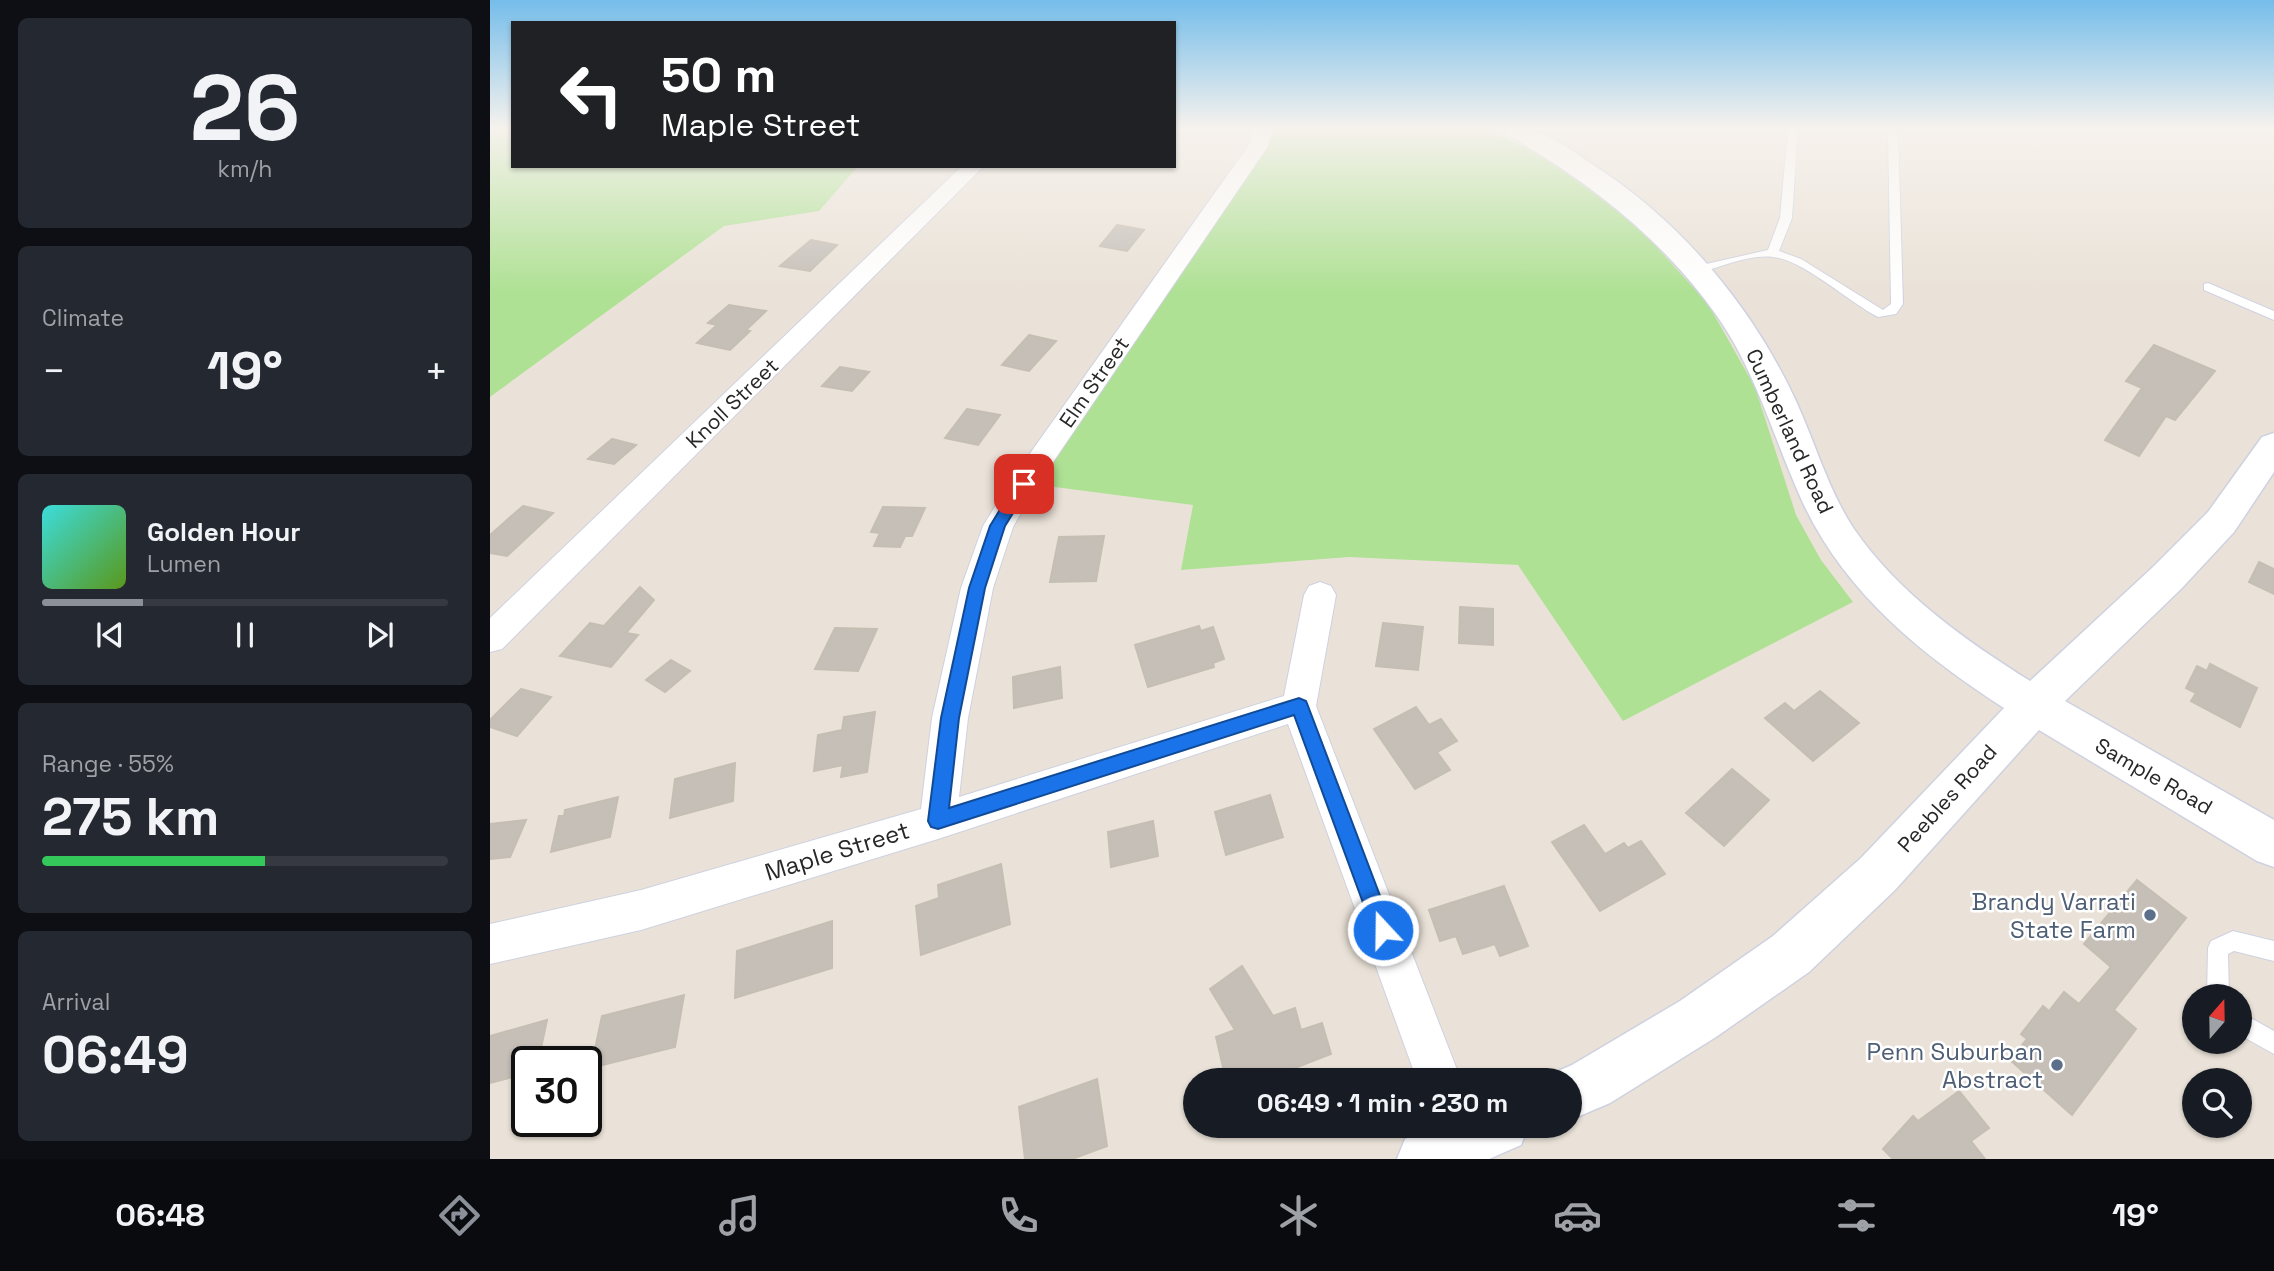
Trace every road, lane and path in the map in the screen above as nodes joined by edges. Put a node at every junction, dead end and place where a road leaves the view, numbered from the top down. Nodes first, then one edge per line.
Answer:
1 (957, 183) edge
2 (1232, 183) edge
3 (1600, 183) edge
4 (1789, 183) edge
5 (1894, 183) edge
6 (1773, 253) junction
7 (1697, 269) junction
8 (2208, 287) dead end
9 (2274, 316) edge
10 (2274, 445) edge
11 (1320, 595) dead end
12 (490, 639) edge
13 (1299, 706) junction
14 (2035, 706) junction
15 (938, 821) junction
16 (2274, 845) edge
17 (490, 944) edge
18 (2274, 951) edge
19 (2218, 984) edge
20 (2252, 1030) edge
21 (2274, 1043) edge
22 (1435, 1068) edge
23 (1582, 1086) edge

1 - 12 street, Knoll Street
2 - 15 street, Elm Street
3 - 7 street, Cumberland Road
4 - 6 lane
5 - 6 lane
6 - 7 lane
7 - 14 street, Cumberland Road
8 - 9 lane
10 - 14 street, Peebles Road
11 - 13 street
13 - 15 street, Maple Street
13 - 22 street
14 - 16 street, Sample Road
14 - 23 street, Peebles Road
15 - 17 street, Maple Street
18 - 19 lane
20 - 21 lane

